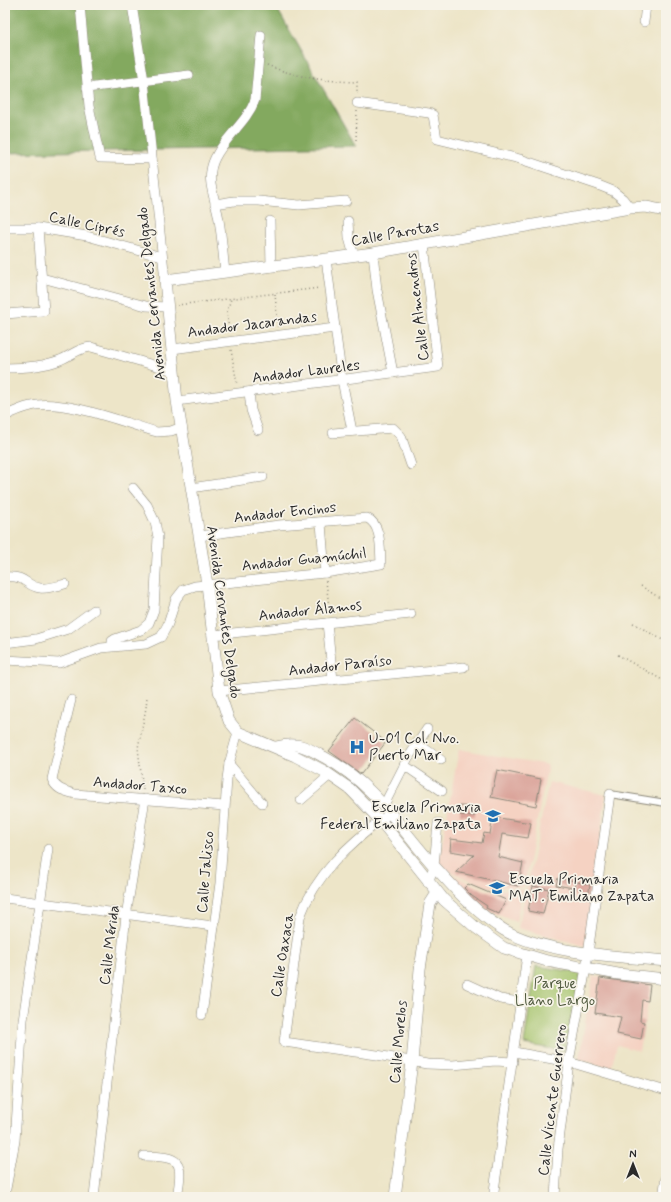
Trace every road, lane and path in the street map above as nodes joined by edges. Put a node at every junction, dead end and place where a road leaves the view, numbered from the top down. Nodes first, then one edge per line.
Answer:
1 (80, 5) edge
2 (132, 5) edge
3 (646, 5) edge
4 (644, 22) dead end
5 (260, 35) dead end
6 (258, 62) junction
7 (189, 74) dead end
8 (144, 81) junction
9 (357, 82) dead end
10 (87, 88) junction
11 (357, 102) dead end
12 (152, 159) junction
13 (346, 201) dead end
14 (215, 204) junction
15 (630, 208) junction
16 (666, 211) edge
17 (270, 221) dead end
18 (348, 221) dead end
19 (5, 228) edge
20 (38, 228) junction
21 (424, 244) junction
22 (373, 253) junction
23 (354, 256) junction
24 (162, 257) junction
25 (326, 259) junction
26 (271, 266) junction
27 (225, 272) junction
28 (42, 278) junction
29 (165, 280) junction
30 (329, 287) junction
31 (275, 294) junction
32 (168, 307) junction
33 (5, 314) edge
34 (335, 328) junction
35 (279, 335) junction
36 (172, 349) junction
37 (438, 367) joint
38 (5, 368) edge
39 (174, 371) junction
40 (393, 373) junction
41 (342, 380) junction
42 (249, 392) junction
43 (178, 401) junction
44 (5, 416) edge
45 (182, 427) junction
46 (258, 430) dead end
47 (352, 431) junction
48 (333, 433) dead end
49 (410, 465) dead end
50 (263, 476) dead end
51 (133, 488) dead end
52 (191, 488) junction
53 (321, 523) junction
54 (199, 536) junction
55 (381, 564) joint
56 (325, 573) junction
57 (5, 577) edge
58 (65, 584) dead end
59 (207, 584) junction
60 (641, 586) dead end
61 (666, 602) edge
62 (328, 607) dead end
63 (94, 610) dead end
64 (410, 614) dead end
65 (328, 622) junction
66 (633, 623) dead end
67 (213, 635) junction
68 (666, 642) edge
69 (5, 643) edge
70 (112, 646) junction
71 (618, 655) dead end
72 (5, 660) edge
73 (464, 667) dead end
74 (333, 680) junction
75 (666, 682) edge
76 (219, 691) junction
77 (147, 697) dead end
78 (71, 700) dead end
79 (427, 729) dead end
80 (238, 732) junction
81 (417, 743) junction
82 (276, 747) junction
83 (330, 760) junction
84 (441, 760) dead end
85 (229, 764) junction
86 (404, 765) junction
87 (327, 773) junction
88 (442, 791) dead end
89 (610, 794) joint
90 (145, 799) junction
91 (301, 800) dead end
92 (666, 802) edge
93 (262, 803) dead end
94 (224, 806) junction
95 (388, 808) junction
96 (380, 820) junction
97 (438, 823) dead end
98 (48, 849) dead end
99 (434, 866) junction
100 (428, 883) junction
101 (438, 892) junction
102 (5, 898) edge
103 (40, 903) junction
104 (126, 916) junction
105 (213, 926) junction
106 (588, 952) junction
107 (527, 955) junction
108 (666, 961) edge
109 (586, 968) junction
110 (666, 979) edge
111 (468, 984) dead end
112 (520, 1002) junction
113 (202, 1015) dead end
114 (514, 1052) junction
115 (412, 1062) junction
116 (513, 1062) junction
117 (569, 1062) junction
118 (666, 1091) edge
119 (144, 1156) dead end
120 (666, 1176) edge
121 (6, 1182) edge
122 (5, 1194) edge
123 (495, 1196) edge
124 (94, 1197) edge
125 (176, 1197) edge
126 (395, 1197) edge
127 (555, 1197) edge
128 (663, 1197) edge

1 - 10 street
2 - 8 street, Avenida Cervantes Delgado
3 - 4 street
5 - 6 street
6 - 9 path
6 - 14 street
7 - 8 street
8 - 10 street
8 - 12 street, Avenida Cervantes Delgado
10 - 12 street
11 - 15 street
12 - 24 street, Avenida Cervantes Delgado
13 - 14 street
14 - 27 street
15 - 16 street, Calle Parotas
15 - 21 street, Calle Parotas
17 - 26 street
18 - 23 street
19 - 20 street, Calle Ciprés
20 - 24 street, Calle Ciprés
20 - 28 street
21 - 22 street, Calle Parotas
21 - 37 street, Calle Almendros
22 - 23 street, Calle Parotas
22 - 40 street
23 - 25 street, Calle Parotas
24 - 29 street, Avenida Cervantes Delgado
25 - 26 street, Calle Parotas
25 - 30 street
26 - 27 street, Calle Parotas
27 - 29 street, Calle Parotas
28 - 32 street
28 - 33 street
29 - 32 street, Avenida Cervantes Delgado
30 - 31 path
30 - 34 street
31 - 32 path
31 - 35 path
32 - 36 street, Avenida Cervantes Delgado
34 - 35 street, Andador Jacarandas
34 - 41 street
35 - 36 street, Andador Jacarandas
36 - 39 street, Avenida Cervantes Delgado
37 - 40 street, Andador Laureles
38 - 39 street
39 - 43 street, Avenida Cervantes Delgado
40 - 41 street, Andador Laureles
41 - 42 street, Andador Laureles
41 - 47 street
42 - 43 street, Andador Laureles
42 - 46 street
43 - 45 street, Avenida Cervantes Delgado
44 - 45 street
45 - 52 street, Avenida Cervantes Delgado
47 - 48 street
47 - 49 street
50 - 52 street
51 - 70 street
52 - 54 street, Avenida Cervantes Delgado
53 - 54 street, Andador Encinos
53 - 55 street, Andador Encinos
53 - 56 street
54 - 59 street, Avenida Cervantes Delgado
55 - 56 street, Andador Guamúchil
56 - 59 street, Andador Guamúchil
56 - 62 path
57 - 58 street
59 - 67 street, Avenida Cervantes Delgado
59 - 70 street
60 - 61 path
63 - 69 street
64 - 65 street, Andador Álamos
65 - 67 street, Andador Álamos
65 - 74 street
66 - 68 path
67 - 76 street, Avenida Cervantes Delgado
70 - 72 street
71 - 75 path
73 - 74 street, Andador Paraíso
74 - 76 street, Andador Paraíso
76 - 80 street, Avenida Cervantes Delgado
77 - 90 path
78 - 90 street, Andador Taxco
79 - 81 street, Calle Oaxaca
80 - 82 street
80 - 85 street, Calle Jalisco
81 - 84 street
81 - 86 street, Calle Oaxaca
82 - 83 street
82 - 87 street
83 - 87 street
83 - 95 street
85 - 93 street
85 - 94 street, Calle Jalisco
86 - 88 street
86 - 95 street, Calle Oaxaca
87 - 91 street
87 - 96 street
89 - 92 street
89 - 106 street, Calle Vicente Guerrero
90 - 94 street, Andador Taxco
90 - 104 street, Calle Mérida
94 - 105 street, Calle Jalisco
95 - 96 street, Calle Oaxaca
95 - 99 street
96 - 100 street
96 - 115 street, Calle Oaxaca
97 - 99 street
98 - 103 street
99 - 100 street
99 - 106 street
100 - 101 street
101 - 107 street
101 - 115 street, Calle Morelos
102 - 103 street
103 - 104 street
103 - 121 street
104 - 105 street
104 - 124 street, Calle Mérida
105 - 113 street, Calle Jalisco
106 - 108 street
106 - 109 street, Calle Vicente Guerrero
107 - 109 street
107 - 112 street
109 - 110 street
109 - 117 street, Calle Vicente Guerrero
111 - 112 street
112 - 114 street
114 - 116 street
114 - 117 street
115 - 116 street
115 - 126 street, Calle Morelos
116 - 123 street
117 - 118 street
117 - 127 street, Calle Vicente Guerrero
119 - 125 street
120 - 128 street
121 - 122 street

